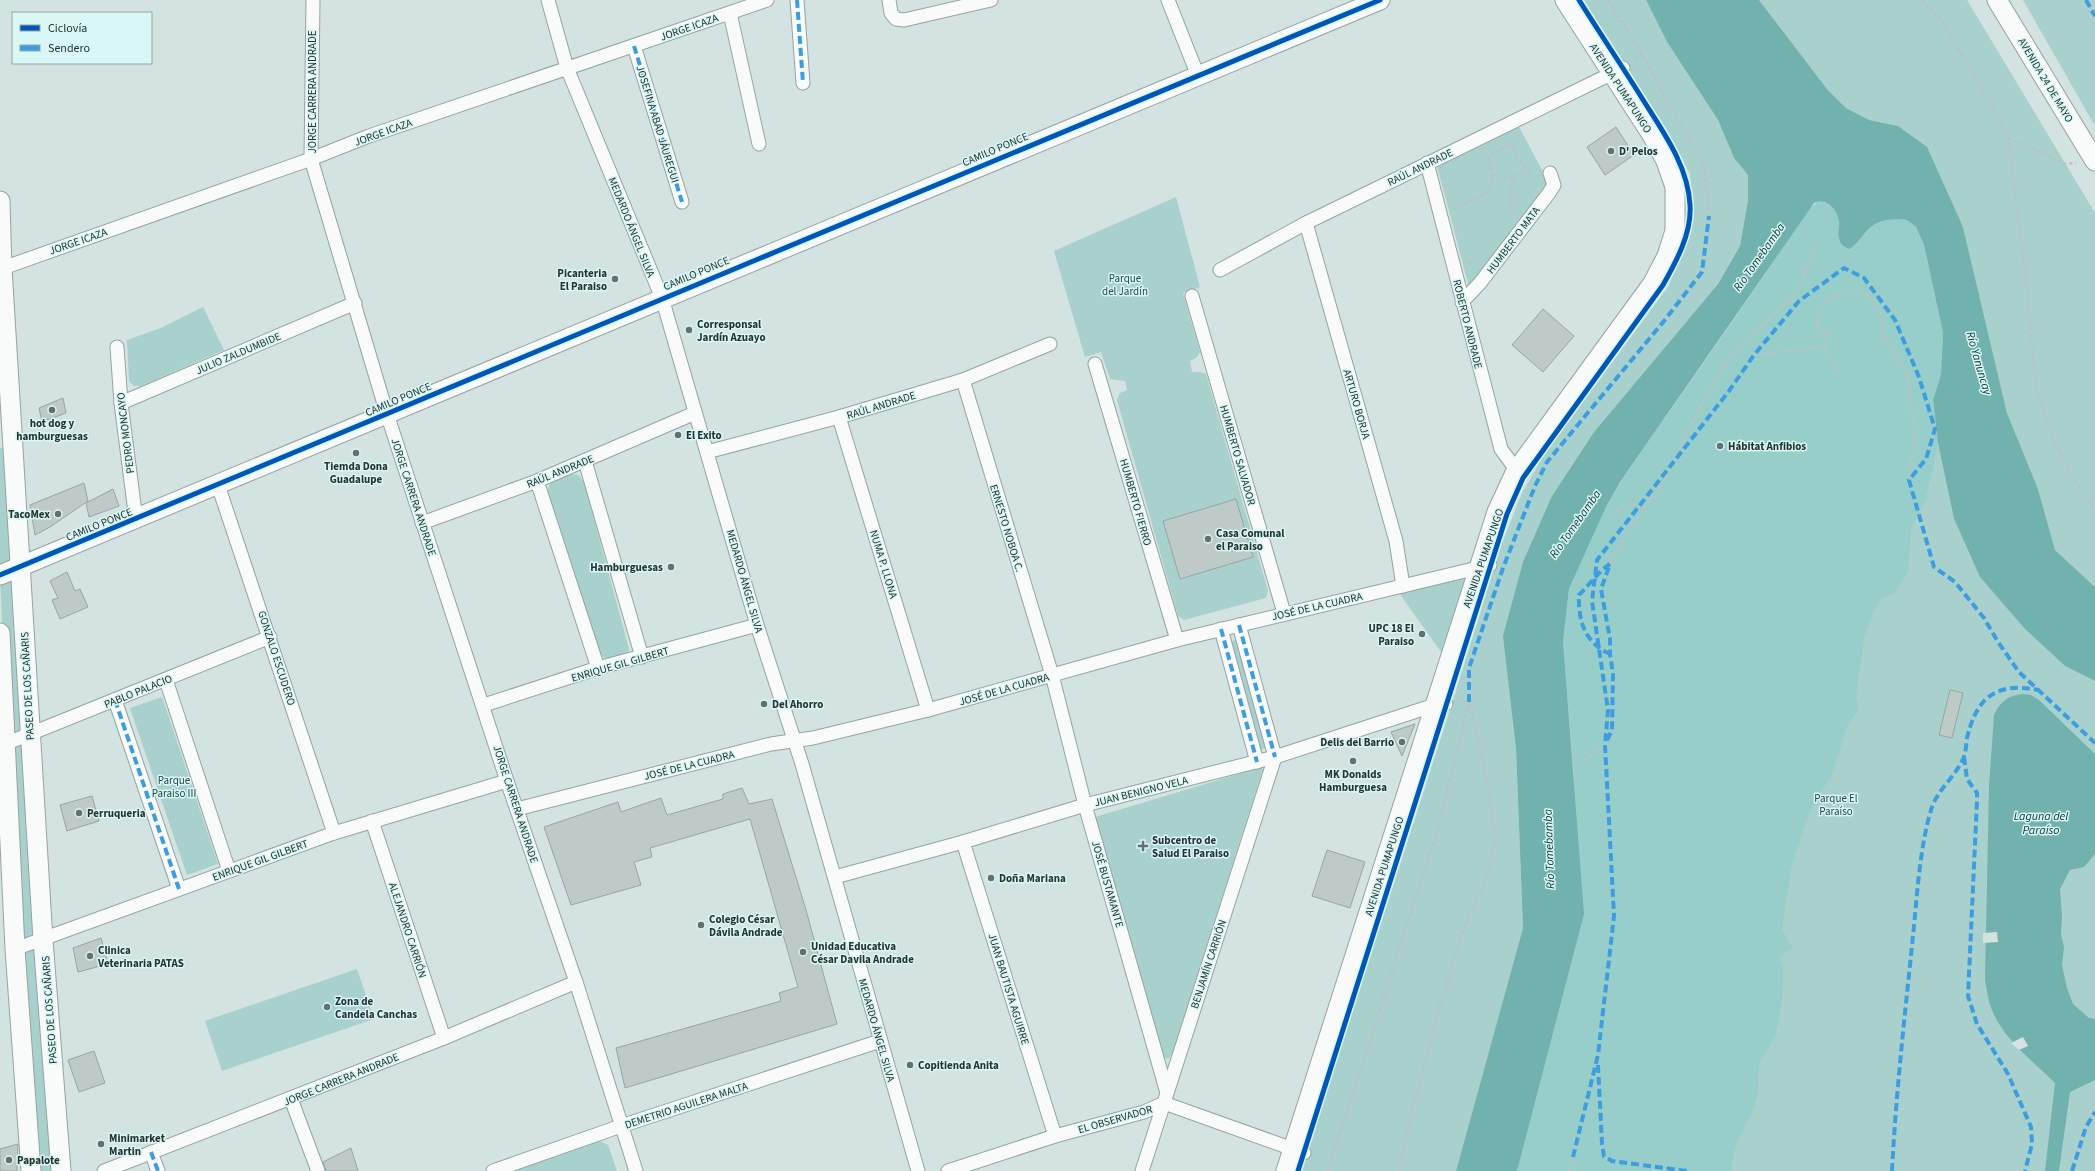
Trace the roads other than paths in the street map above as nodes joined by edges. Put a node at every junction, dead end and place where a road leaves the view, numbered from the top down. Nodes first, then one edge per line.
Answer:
1 (313, 0) edge
2 (548, 0) edge
3 (767, 0) edge
4 (797, 0) edge
5 (889, 0) edge
6 (991, 0) edge
7 (1168, 0) edge
8 (1380, 0) edge
9 (1565, 0) edge
10 (1997, 0) edge
11 (730, 13) junction
12 (634, 46) junction
13 (567, 68) junction
14 (1618, 70) junction
15 (1198, 76) junction
16 (803, 83) dead end
17 (759, 144) dead end
18 (311, 159) junction
19 (2088, 162) edge
20 (1427, 163) junction
21 (1550, 172) dead end
22 (0, 201) edge
23 (682, 202) dead end
24 (1306, 224) junction
25 (1, 268) edge
26 (1220, 270) dead end
27 (1192, 296) dead end
28 (662, 298) junction
29 (1462, 302) junction
30 (355, 303) junction
31 (1050, 344) dead end
32 (117, 347) dead end
33 (1095, 364) dead end
34 (963, 380) junction
35 (121, 403) junction
36 (695, 413) junction
37 (387, 414) junction
38 (839, 417) junction
39 (7, 445) edge
40 (707, 452) junction
41 (585, 461) junction
42 (1519, 474) junction
43 (536, 481) junction
44 (218, 485) junction
45 (136, 520) junction
46 (422, 523) junction
47 (20, 566) junction
48 (1484, 566) junction
49 (0, 575) edge
50 (1403, 586) junction
51 (1284, 613) junction
52 (757, 625) junction
53 (1239, 625) junction
54 (1221, 629) junction
55 (0, 633) edge
56 (270, 637) junction
57 (1177, 640) junction
58 (642, 657) junction
59 (598, 668) junction
60 (1052, 675) junction
61 (166, 680) junction
62 (114, 700) junction
63 (484, 705) junction
64 (1440, 705) junction
65 (928, 710) junction
66 (30, 734) junction
67 (795, 741) junction
68 (6, 744) junction
69 (1275, 757) junction
70 (1257, 762) junction
71 (507, 780) junction
72 (1085, 805) junction
73 (517, 809) junction
74 (372, 821) junction
75 (334, 833) junction
76 (963, 842) junction
77 (229, 871) junction
78 (835, 877) junction
79 (179, 889) junction
80 (43, 940) junction
81 (15, 949) junction
82 (576, 982) junction
83 (444, 1038) junction
84 (880, 1042) junction
85 (1166, 1098) junction
86 (291, 1099) junction
87 (621, 1126) junction
88 (1055, 1136) junction
89 (1298, 1151) junction
90 (151, 1152) junction
91 (31, 1171) edge
92 (61, 1171) edge
93 (104, 1171) edge
94 (158, 1171) edge
95 (318, 1171) edge
96 (493, 1171) edge
97 (636, 1171) edge
98 (918, 1171) edge
99 (948, 1171) edge
100 (1142, 1171) edge
101 (1286, 1171) edge

1 - 18 street, JORGE CARRERA ANDRADE
2 - 13 street, MEDARDO ÁNGEL SILVA
3 - 11 street, JORGE ICAZA
4 - 16 street
5 - 6 street
7 - 15 street
8 - 15 main road, CAMILO PONCE
9 - 14 main road, AVENIDA PUMAPUNGO
10 - 19 main road, AVENIDA 24 DE MAYO
11 - 12 street, JORGE ICAZA
11 - 17 street
12 - 13 street, JORGE ICAZA
12 - 23 street, JOSEFINA ABAD JÁUREGUI
13 - 18 street, JORGE ICAZA
13 - 28 street, MEDARDO ÁNGEL SILVA
14 - 20 street, RAÚL ANDRADE
14 - 42 main road, AVENIDA PUMAPUNGO
15 - 28 main road, CAMILO PONCE
18 - 25 street, JORGE ICAZA
18 - 30 street, JORGE CARRERA ANDRADE
20 - 24 street, RAÚL ANDRADE
20 - 29 street, ROBERTO ANDRADE
21 - 29 street, HUMBERTO MATA
22 - 25 main road, PASEO DE LOS CAÑARIS
24 - 26 street, RAÚL ANDRADE
24 - 50 street, ARTURO BORJA
25 - 39 main road, PASEO DE LOS CAÑARIS
27 - 51 street, HUMBERTO SALVADOR
28 - 36 street, MEDARDO ÁNGEL SILVA
28 - 37 main road, CAMILO PONCE
29 - 42 street, ROBERTO ANDRADE
30 - 35 street, JULIO ZALDUMBIDE
30 - 37 street, JORGE CARRERA ANDRADE
31 - 34 street, RAÚL ANDRADE
32 - 35 street, PEDRO MONCAYO
33 - 57 street, HUMBERTO FIERRO
34 - 38 street, RAÚL ANDRADE
34 - 60 street, ERNESTO NOBOA C.
35 - 45 street, PEDRO MONCAYO
36 - 40 street, MEDARDO ÁNGEL SILVA
36 - 41 street, RAÚL ANDRADE
37 - 44 main road, CAMILO PONCE
37 - 46 street, JORGE CARRERA ANDRADE
38 - 40 street, RAÚL ANDRADE
38 - 65 street, NUMA P. LLONA
39 - 47 main road, PASEO DE LOS CAÑARIS
40 - 52 street, MEDARDO ÁNGEL SILVA
41 - 43 street, RAÚL ANDRADE
41 - 58 street
42 - 48 main road, AVENIDA PUMAPUNGO
43 - 46 street, RAÚL ANDRADE
43 - 59 street
44 - 45 main road, CAMILO PONCE
44 - 56 street, GONZALO ESCUDERO
45 - 47 main road, CAMILO PONCE
46 - 63 street, JORGE CARRERA ANDRADE
47 - 49 main road, CAMILO PONCE
47 - 66 main road, PASEO DE LOS CAÑARIS
48 - 50 street, JOSÉ DE LA CUADRA
48 - 64 main road, AVENIDA PUMAPUNGO
50 - 51 street, JOSÉ DE LA CUADRA
51 - 53 street, JOSÉ DE LA CUADRA
52 - 58 street, ENRIQUE GIL GILBERT
52 - 67 street, MEDARDO ÁNGEL SILVA
53 - 54 street, JOSÉ DE LA CUADRA
53 - 69 street
54 - 57 street, JOSÉ DE LA CUADRA
54 - 70 street
55 - 68 main road
56 - 61 street, PABLO PALACIO
56 - 75 street, GONZALO ESCUDERO
57 - 60 street, JOSÉ DE LA CUADRA
58 - 59 street, ENRIQUE GIL GILBERT
59 - 63 street, ENRIQUE GIL GILBERT
60 - 65 street, JOSÉ DE LA CUADRA
60 - 72 street, JOSÉ BUSTAMANTE
61 - 62 street, PABLO PALACIO
61 - 77 street
62 - 66 street, PABLO PALACIO
62 - 79 street
63 - 71 street, JORGE CARRERA ANDRADE
64 - 69 street, JUAN BENIGNO VELA
64 - 89 main road, AVENIDA PUMAPUNGO
65 - 67 street, JOSÉ DE LA CUADRA
66 - 68 street, PABLO PALACIO
66 - 80 main road, PASEO DE LOS CAÑARIS
67 - 73 street, JOSÉ DE LA CUADRA
67 - 78 street, MEDARDO ÁNGEL SILVA
68 - 81 main road
69 - 70 street, JUAN BENIGNO VELA
69 - 85 street, BENJAMÍN CARRIÓN
70 - 72 street, JUAN BENIGNO VELA
71 - 73 street, JORGE CARRERA ANDRADE
71 - 74 street, ENRIQUE GIL GILBERT
72 - 76 street, JUAN BENIGNO VELA
72 - 85 street, JOSÉ BUSTAMANTE
73 - 82 street, JORGE CARRERA ANDRADE
74 - 75 street, ENRIQUE GIL GILBERT
74 - 83 street, ALEJANDRO CARRIÓN
75 - 77 street, ENRIQUE GIL GILBERT
76 - 78 street, JUAN BENIGNO VELA
76 - 88 street, JUAN BAUTISTA AGUIRRE
77 - 79 street, ENRIQUE GIL GILBERT
78 - 84 street, MEDARDO ÁNGEL SILVA
79 - 80 street, ENRIQUE GIL GILBERT
80 - 81 street, ENRIQUE GIL GILBERT
80 - 92 main road, PASEO DE LOS CAÑARIS
81 - 91 main road
82 - 83 street, JORGE CARRERA ANDRADE
82 - 87 street, JORGE CARRERA ANDRADE
83 - 86 street, JORGE CARRERA ANDRADE
84 - 87 street, DEMETRIO AGUILERA MALTA
84 - 98 street, MEDARDO ÁNGEL SILVA
85 - 88 street, EL OBSERVADOR
85 - 89 street, EL OBSERVADOR
85 - 100 street, BENJAMÍN CARRIÓN
86 - 90 street, JORGE CARRERA ANDRADE
86 - 95 street
87 - 96 street, DEMETRIO AGUILERA MALTA
87 - 97 street, JORGE CARRERA ANDRADE
88 - 99 street, EL OBSERVADOR
89 - 101 main road, AVENIDA PUMAPUNGO
90 - 93 street, JORGE CARRERA ANDRADE
90 - 94 street

